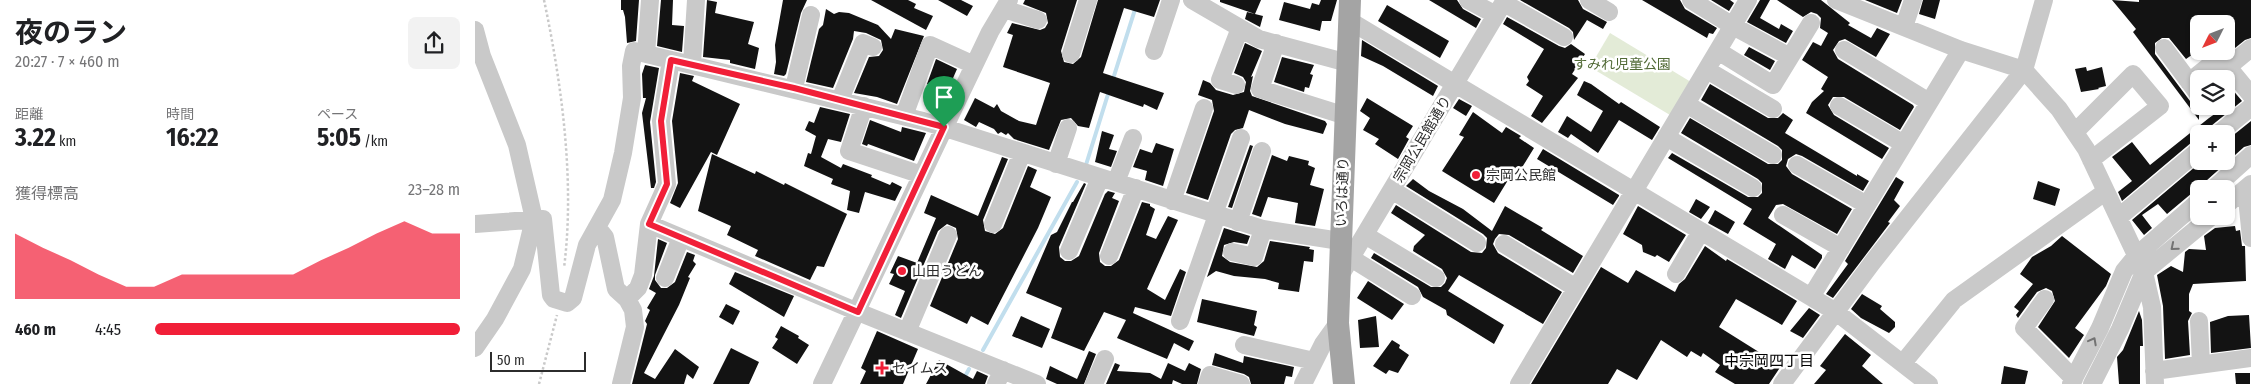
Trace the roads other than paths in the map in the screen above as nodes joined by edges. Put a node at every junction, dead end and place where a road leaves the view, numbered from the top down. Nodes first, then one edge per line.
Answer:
1 (650, 0) edge
2 (695, 0) edge
3 (1088, 0) edge
4 (1171, 0) edge
5 (1192, 0) edge
6 (1468, 0) edge
7 (1589, 0) edge
8 (1691, 0) edge
9 (1836, 0) edge
10 (1913, 0) edge
11 (2044, 0) edge
12 (1744, 2) edge
13 (1003, 3) edge
14 (1502, 6) edge
15 (1350, 10) edge
16 (1609, 12) dead end
17 (811, 15) dead end
18 (1038, 20) dead end
19 (1811, 23) dead end
20 (1733, 26) junction
21 (1240, 28) junction
22 (1904, 28) junction
23 (475, 30) edge
24 (1564, 37) dead end
25 (1276, 43) junction
26 (873, 47) dead end
27 (2164, 48) dead end
28 (2251, 48) edge
29 (1844, 50) dead end
30 (1961, 50) junction
31 (1154, 51) dead end
32 (1718, 51) junction
33 (640, 52) junction
34 (1071, 54) dead end
35 (2235, 54) edge
36 (1790, 57) junction
37 (671, 60) junction
38 (2220, 60) edge
39 (2222, 60) edge
40 (692, 64) junction
41 (1348, 64) junction
42 (974, 65) junction
43 (1707, 70) junction
44 (2024, 70) junction
45 (2211, 70) edge
46 (2190, 83) edge
47 (1455, 84) junction
48 (1236, 85) dead end
49 (794, 88) junction
50 (2251, 95) edge
51 (840, 100) junction
52 (1929, 102) junction
53 (1686, 104) junction
54 (864, 106) junction
55 (1839, 106) dead end
56 (2251, 107) edge
57 (1205, 108) dead end
58 (1773, 109) dead end
59 (904, 116) junction
60 (1346, 116) junction
61 (2230, 125) edge
62 (944, 127) junction
63 (1067, 128) dead end
64 (2075, 132) junction
65 (1133, 138) dead end
66 (1241, 138) dead end
67 (1666, 138) junction
68 (1904, 144) junction
69 (1262, 151) dead end
70 (1022, 153) junction
71 (1773, 155) dead end
72 (2251, 155) edge
73 (2190, 158) edge
74 (2091, 160) junction
75 (1056, 164) junction
76 (1797, 165) dead end
77 (922, 175) junction
78 (1108, 180) junction
79 (2223, 180) edge
80 (1135, 188) junction
81 (1753, 188) dead end
82 (1391, 190) junction
83 (1634, 191) junction
84 (2105, 192) junction
85 (2249, 192) edge
86 (2235, 199) edge
87 (1173, 201) junction
88 (1867, 205) junction
89 (2190, 211) edge
90 (1215, 214) junction
91 (1783, 216) dead end
92 (2119, 217) junction
93 (534, 219) junction
94 (1237, 222) junction
95 (475, 224) edge
96 (649, 224) junction
97 (993, 224) dead end
98 (2199, 225) edge
99 (597, 227) junction
100 (1263, 229) junction
101 (1701, 231) junction
102 (947, 235) dead end
103 (1365, 235) junction
104 (681, 238) junction
105 (2251, 238) edge
106 (1477, 243) dead end
107 (1504, 244) dead end
108 (1841, 248) junction
109 (1345, 250) junction
110 (1069, 252) dead end
111 (1232, 252) dead end
112 (1109, 256) dead end
113 (2141, 264) junction
114 (1676, 274) dead end
115 (665, 278) dead end
116 (1436, 278) dead end
117 (1576, 288) junction
118 (1412, 296) dead end
119 (1811, 297) junction
120 (627, 299) junction
121 (2045, 299) dead end
122 (858, 312) junction
123 (1835, 312) junction
124 (1180, 321) dead end
125 (2199, 321) dead end
126 (1338, 323) junction
127 (907, 332) junction
128 (1244, 345) dead end
129 (475, 348) edge
130 (2251, 358) edge
131 (1105, 359) dead end
132 (1314, 361) junction
133 (1903, 363) junction
134 (2201, 364) junction
135 (999, 377) edge
136 (2155, 377) edge
137 (2072, 381) edge
138 (621, 384) edge
139 (821, 384) edge
140 (1037, 384) edge
141 (1094, 384) edge
142 (1207, 384) edge
143 (1241, 384) edge
144 (1303, 384) edge
145 (1344, 384) edge
146 (1519, 384) edge
147 (1782, 384) edge
148 (1929, 384) edge
149 (2092, 384) edge

1 - 33 street
2 - 40 street
3 - 34 street
4 - 31 street
5 - 21 street
6 - 14 street
7 - 16 street
8 - 20 street
9 - 22 street
10 - 22 street
11 - 44 street
12 - 20 street
13 - 18 street
13 - 42 street
14 - 24 street
14 - 47 street, 宗岡公民館通り
15 - 41 main road, いろは通り
15 - 47 street
17 - 49 street
19 - 36 street
20 - 32 street
20 - 36 street
21 - 25 street
21 - 48 street
22 - 30 street
23 - 93 street
25 - 41 street
25 - 60 street
26 - 51 street
27 - 46 street
28 - 35 street
29 - 52 street
30 - 44 street
30 - 52 street
32 - 36 street
32 - 43 street
33 - 37 street
33 - 99 street
37 - 40 street
37 - 96 street
38 - 45 street
39 - 50 street
40 - 49 street
41 - 60 main road, いろは通り
42 - 59 street
42 - 62 street
43 - 53 street
43 - 58 street
44 - 64 street
44 - 123 street
47 - 82 street, 宗岡公民館通り
47 - 83 street
49 - 51 street
51 - 54 street
52 - 68 street
53 - 67 street
53 - 71 street
54 - 59 street
54 - 77 street
55 - 68 street
56 - 61 street
57 - 87 street
59 - 62 street
60 - 109 main road, いろは通り
62 - 70 street
62 - 77 street
63 - 75 street
64 - 74 street
64 - 74 street
65 - 78 street
66 - 90 street
67 - 81 street
67 - 83 street
68 - 88 street
69 - 94 street
70 - 75 street
70 - 97 street
72 - 79 street
73 - 92 street
74 - 84 street
75 - 78 street
76 - 88 street
77 - 122 street
78 - 80 street
78 - 110 street
80 - 87 street
80 - 112 street
82 - 103 street, 宗岡公民館通り
82 - 106 street
83 - 101 street
83 - 117 street
84 - 92 street
84 - 133 street
85 - 86 street
85 - 105 street
87 - 90 street
88 - 108 street
89 - 113 street
90 - 94 street
90 - 124 street
91 - 108 street
92 - 113 street
93 - 95 street
93 - 99 street
93 - 129 street
94 - 100 street
96 - 104 street
96 - 120 street
98 -> 113 street
99 - 120 street
100 - 109 street
100 - 111 street
101 - 114 street
101 - 119 street
102 - 127 street
103 - 109 street, 宗岡公民館通り
103 - 116 street
104 - 115 street
104 - 122 street
107 - 117 street
108 - 119 street
109 - 118 street
109 - 126 main road, いろは通り
113 - 136 street
137 -> 113 street
113 - 149 street
117 - 146 street
119 - 123 street
120 - 138 street
121 - 137 street
122 - 127 street
122 - 139 street
123 - 133 street
123 - 147 street
125 - 134 street
126 - 132 street
126 - 145 main road, いろは通り
127 - 135 street
128 - 132 street
130 - 134 street
131 - 141 street
132 - 144 street
133 - 148 street
134 - 136 street
135 - 140 street
142 - 143 street

